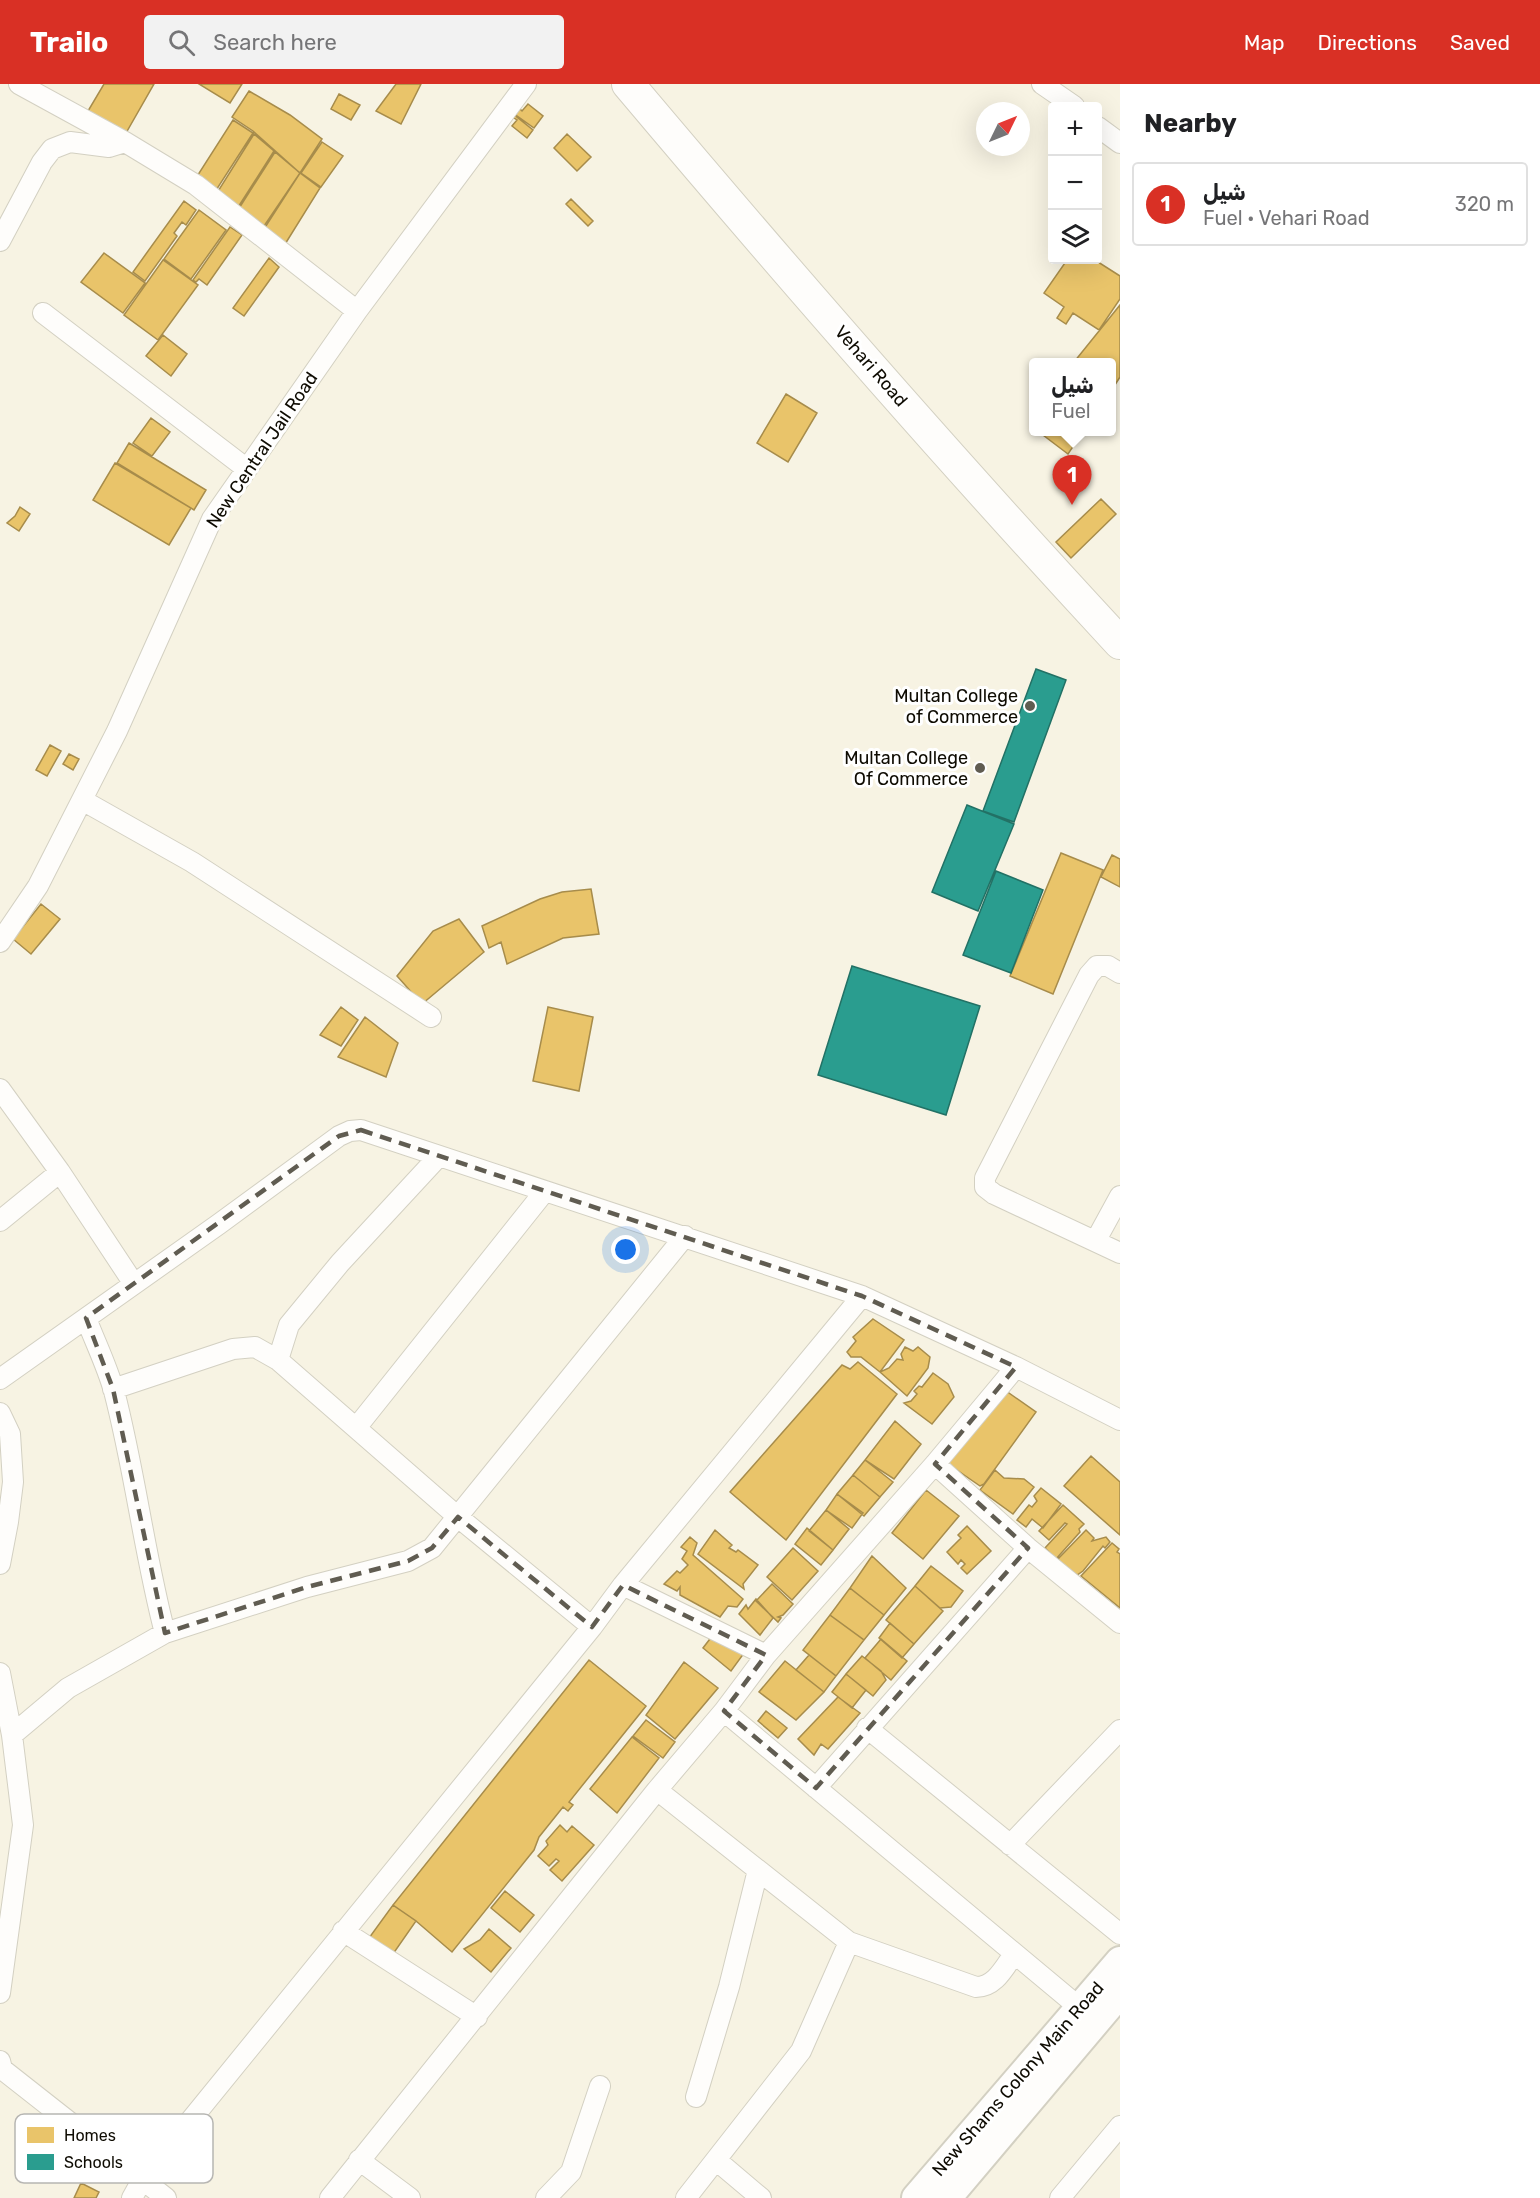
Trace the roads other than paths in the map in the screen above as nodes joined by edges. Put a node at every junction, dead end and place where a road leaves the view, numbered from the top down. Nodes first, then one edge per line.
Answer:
1 (19, 84) edge
2 (526, 84) edge
3 (628, 84) edge
4 (1042, 84) edge
5 (1069, 102) edge
6 (1102, 130) edge
7 (125, 142) junction
8 (1120, 143) edge
9 (0, 241) edge
10 (357, 311) junction
11 (43, 313) dead end
12 (247, 469) junction
13 (1120, 643) edge
14 (82, 800) junction
15 (0, 942) edge
16 (1120, 972) edge
17 (430, 1017) dead end
18 (0, 1089) edge
19 (439, 1156) junction
20 (60, 1172) junction
21 (545, 1191) junction
22 (1120, 1196) edge
23 (0, 1221) edge
24 (685, 1236) junction
25 (1096, 1240) junction
26 (1120, 1253) edge
27 (134, 1284) junction
28 (862, 1296) junction
29 (86, 1318) junction
30 (278, 1360) junction
31 (1016, 1367) junction
32 (0, 1379) edge
33 (113, 1389) junction
34 (0, 1413) edge
35 (1120, 1420) edge
36 (356, 1428) junction
37 (935, 1464) junction
38 (458, 1517) junction
39 (1029, 1548) junction
40 (0, 1564) edge
41 (623, 1586) junction
42 (1120, 1623) edge
43 (592, 1627) junction
44 (165, 1633) junction
45 (766, 1655) junction
46 (0, 1673) edge
47 (723, 1711) junction
48 (867, 1728) junction
49 (1120, 1730) edge
50 (12, 1735) junction
51 (816, 1788) junction
52 (657, 1790) junction
53 (1010, 1845) junction
54 (758, 1870) junction
55 (344, 1931) junction
56 (1120, 1934) edge
57 (849, 1942) junction
58 (1014, 1954) junction
59 (1120, 1961) edge
60 (0, 1993) edge
61 (1120, 1993) edge
62 (1080, 2008) junction
63 (477, 2017) junction
64 (1, 2067) edge
65 (600, 2086) dead end
66 (696, 2097) dead end
67 (60, 2114) edge
68 (196, 2114) edge
69 (1120, 2126) edge
70 (359, 2160) junction
71 (716, 2160) junction
72 (140, 2183) edge
73 (146, 2183) edge
74 (132, 2198) edge
75 (166, 2198) edge
76 (330, 2198) edge
77 (410, 2198) edge
78 (546, 2198) edge
79 (686, 2198) edge
80 (761, 2198) edge
81 (916, 2198) edge
82 (947, 2198) edge
83 (1060, 2198) edge

1 - 7 street
2 - 10 street, New Central Jail Road
3 - 13 main road, Vehari Road
4 - 5 street
6 - 8 street
7 - 9 street
7 - 10 street
10 - 12 street, New Central Jail Road
11 - 12 street
12 - 14 street, New Central Jail Road
14 - 15 street, New Central Jail Road
14 - 17 street
16 - 25 street
18 - 20 street
19 - 21 street
19 - 27 street
19 - 30 street
20 - 23 street
20 - 27 street
21 - 24 street
21 - 36 street
22 - 25 street
24 - 28 street
24 - 38 street
25 - 26 street
27 - 29 street
28 - 31 street
28 - 41 street
29 - 32 street
29 - 33 street
30 - 33 street
30 - 36 street
31 - 35 street
31 - 37 street
33 - 44 street
34 - 40 street
36 - 38 street
37 - 39 street
37 - 45 street
38 - 43 street
38 - 44 street
39 - 42 street
39 - 48 street
41 - 43 street
41 - 45 street
43 - 55 street
44 - 50 street
45 - 47 street
46 - 50 street
47 - 51 street
47 - 52 street
48 - 51 street
48 - 53 street
49 - 53 street
50 - 60 street
51 - 58 street
52 - 54 street
52 - 63 street
53 - 56 street
54 - 57 street
54 - 66 street
55 - 63 street
55 - 68 street
57 - 58 street
57 - 71 street
58 - 62 street
59 - 62 main road, New Shams Colony Main Road
61 - 82 main road, New Shams Colony Main Road
62 - 81 main road, New Shams Colony Main Road
63 - 70 street
64 - 67 street
65 - 78 street
69 - 83 street
70 - 76 street
70 - 77 street
71 - 79 street
71 - 80 street
72 - 74 street
73 - 75 street

